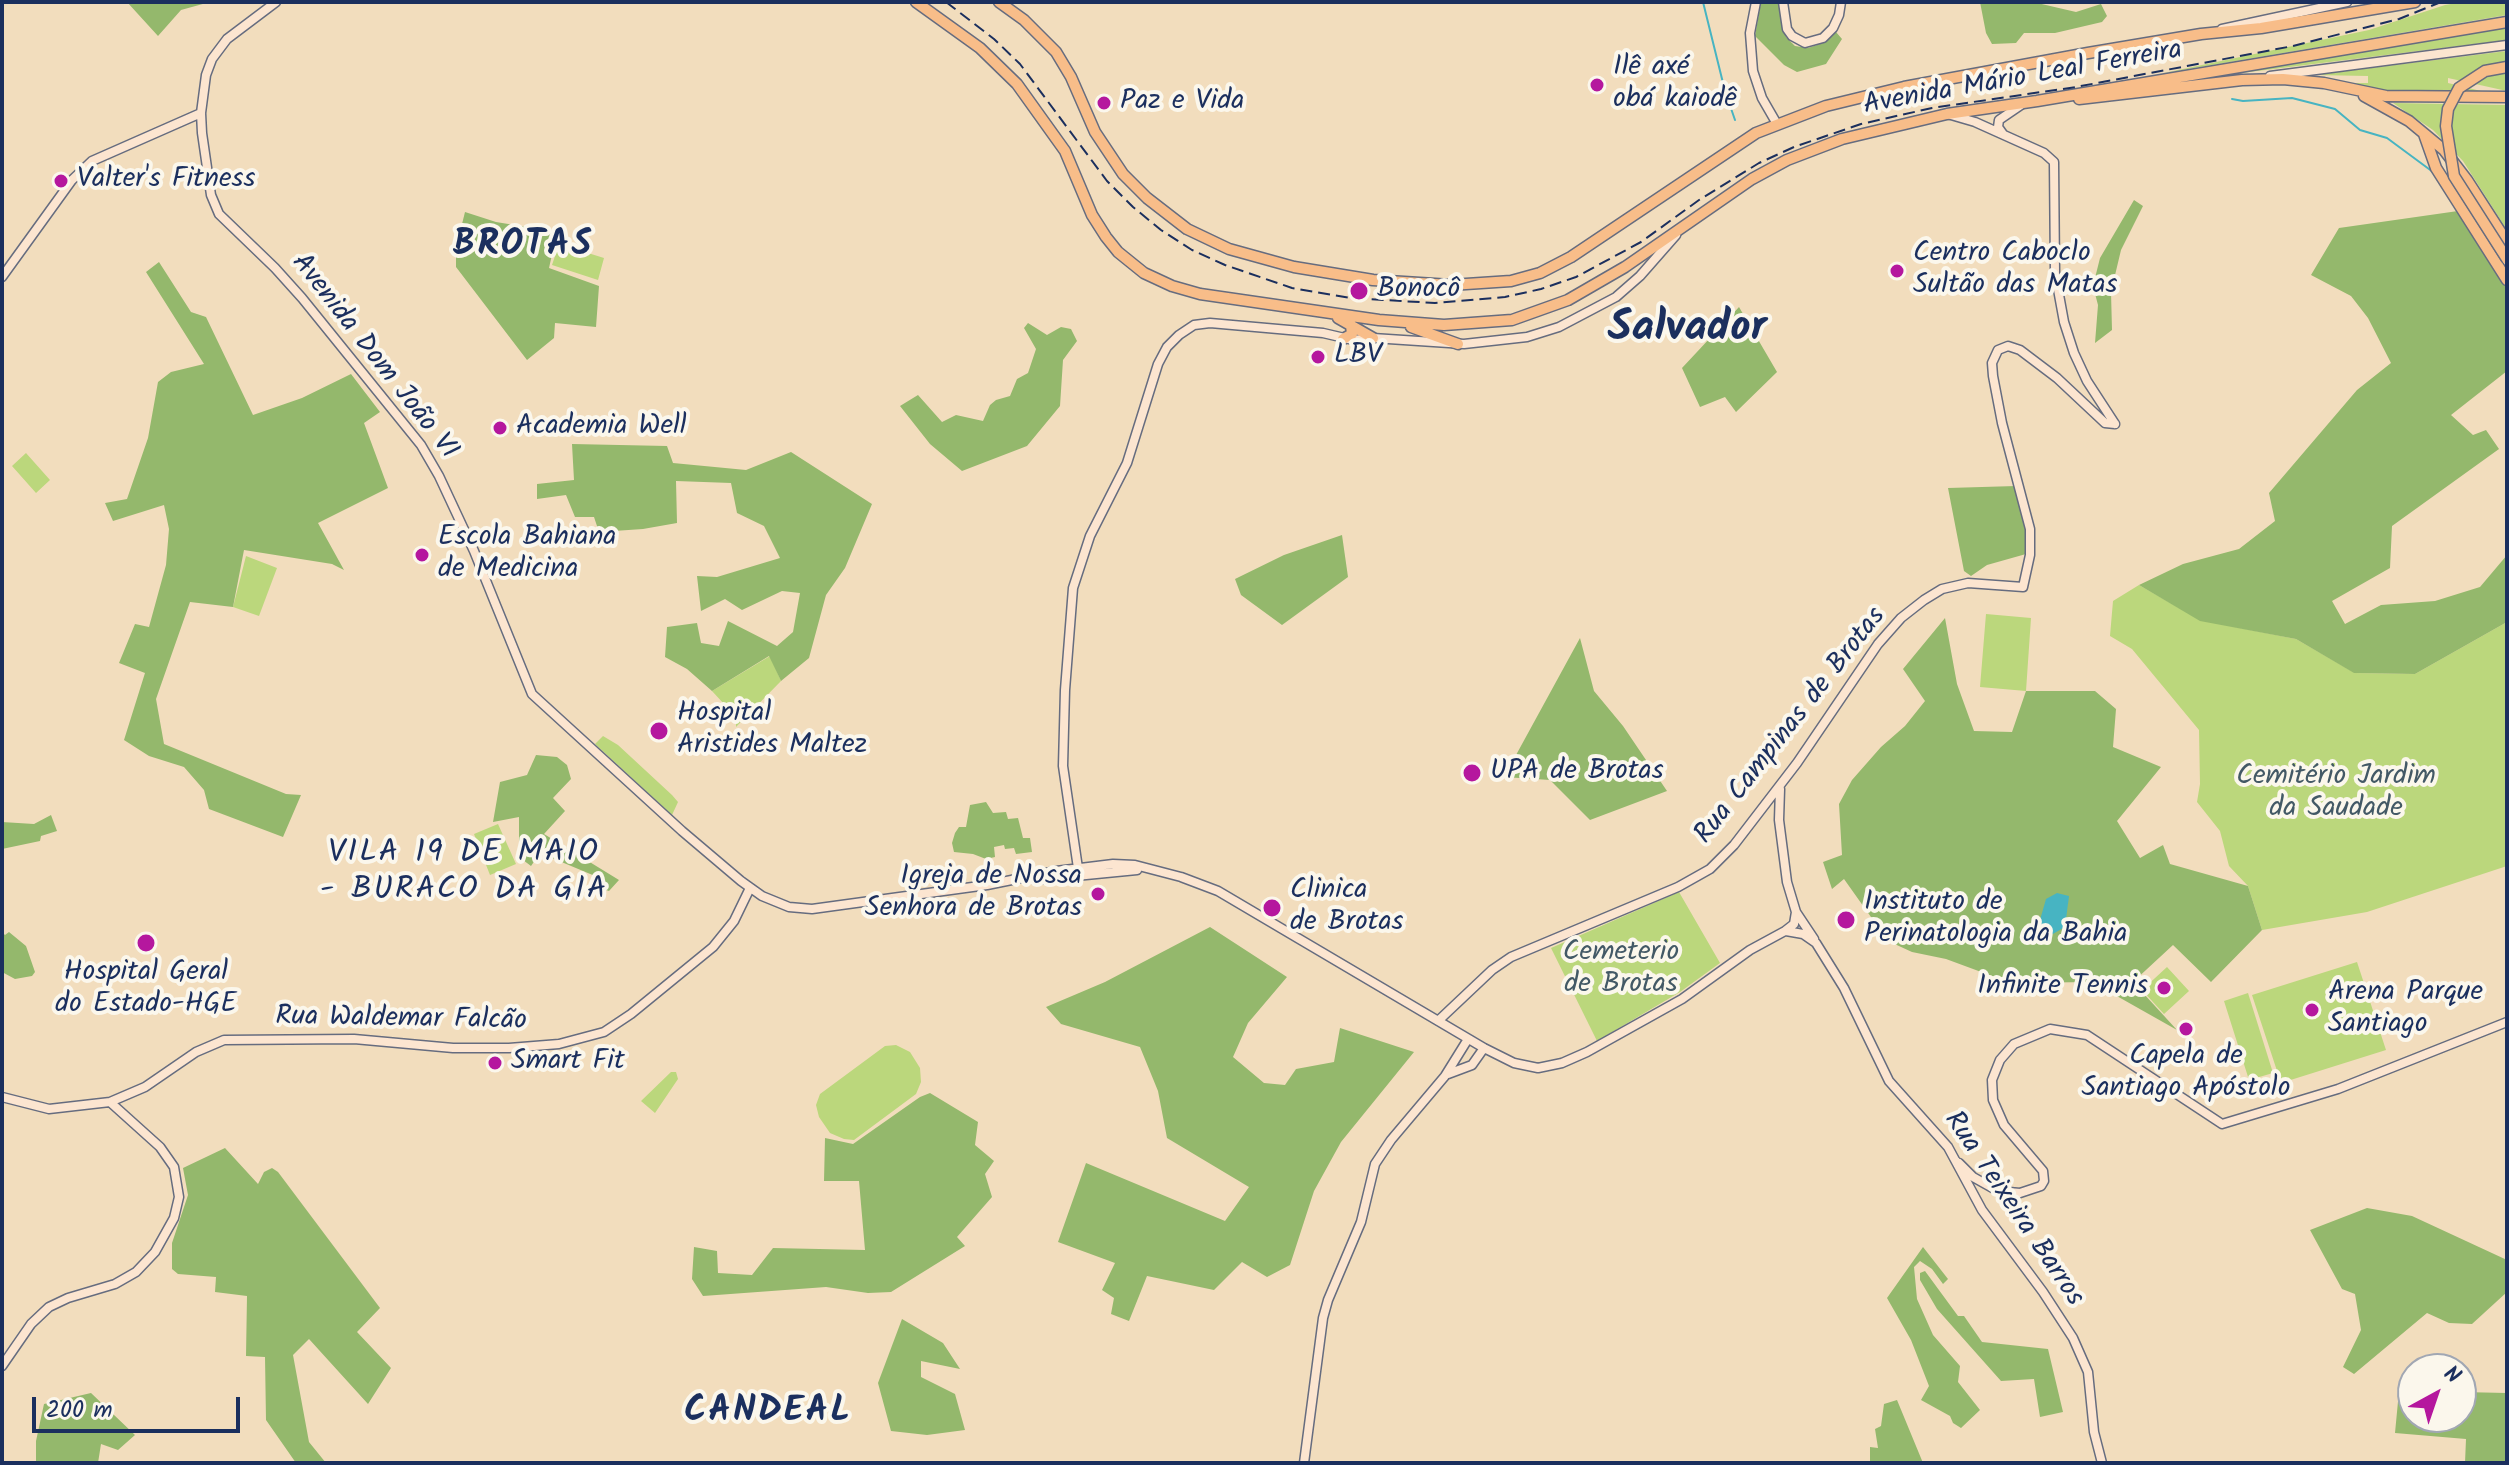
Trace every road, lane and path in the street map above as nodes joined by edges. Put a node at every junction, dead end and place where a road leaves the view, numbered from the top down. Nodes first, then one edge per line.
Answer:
1 (276, 2) edge
2 (916, 2) edge
3 (999, 2) edge
4 (1756, 2) edge
5 (1783, 2) edge
6 (1841, 2) edge
7 (2347, 2) edge
8 (2415, 2) edge
9 (2507, 22) edge
10 (2201, 34) junction
11 (2507, 45) edge
12 (2507, 67) edge
13 (2242, 80) junction
14 (2339, 87) junction
15 (2506, 97) edge
16 (2037, 101) junction
17 (2025, 103) junction
18 (201, 113) junction
19 (1947, 114) junction
20 (1777, 124) junction
21 (2423, 132) junction
22 (2004, 135) junction
23 (1684, 225) junction
24 (2507, 242) edge
25 (2507, 259) edge
26 (2, 277) edge
27 (2507, 280) edge
28 (1329, 313) junction
29 (1393, 322) junction
30 (1351, 325) junction
31 (1373, 338) junction
32 (1343, 339) junction
33 (1458, 344) junction
34 (1781, 784) junction
35 (1757, 817) junction
36 (1779, 820) junction
37 (1078, 872) junction
38 (750, 888) junction
39 (1796, 912) junction
40 (1785, 931) junction
41 (1816, 943) junction
42 (1438, 1021) junction
43 (2507, 1022) edge
44 (1468, 1039) junction
45 (1484, 1048) junction
46 (1457, 1059) junction
47 (1467, 1067) junction
48 (1445, 1076) junction
49 (145, 1087) junction
50 (2, 1097) edge
51 (110, 1102) junction
52 (93, 1105) junction
53 (122, 1113) junction
54 (1959, 1163) junction
55 (2, 1366) edge
56 (1304, 1463) edge
57 (2102, 1463) edge

1 - 18 street, Avenida Dom João VI
2 - 28 highway, Avenida Mário Leal Ferreira
3 - 20 highway, Avenida Mário Leal Ferreira
4 - 20 street
5 - 6 street
7 - 10 street
8 - 10 highway, Avenida Mário Leal Ferreira
9 - 16 highway, Avenida Mário Leal Ferreira
10 - 20 highway, Avenida Mário Leal Ferreira
11 - 13 street
12 - 25 highway, bridge
13 - 14 highway
13 - 16 highway
14 - 15 highway
14 - 21 highway
16 - 17 highway, Avenida Mário Leal Ferreira
17 - 19 highway, Avenida Mário Leal Ferreira
17 - 22 street
18 - 26 street
18 - 38 street, Avenida Dom João VI
19 - 22 street
19 - 23 highway, Avenida Mário Leal Ferreira
21 - 24 highway
21 - 27 highway
22 - 34 street, Rua Campinas de Brotas
23 - 29 highway, Avenida Mário Leal Ferreira
23 - 33 street
28 - 29 highway, Avenida Mário Leal Ferreira
28 - 30 highway
29 - 33 highway
30 - 31 highway
30 - 32 highway
31 - 32 street
31 - 33 street
32 - 37 street
34 - 35 street, Rua Campinas de Brotas
34 - 36 street, Rua Teixeira Barros
35 - 36 street
35 - 42 street, Rua Campinas de Brotas
36 - 39 street, Rua Teixeira Barros
37 - 38 street, Avenida Dom João VI
37 - 42 street, Avenida Dom João VI
38 - 49 street, Rua Waldemar Falcão
39 - 40 street
39 - 41 street, Rua Teixeira Barros
40 - 41 street
40 - 45 street
41 - 54 street, Rua Teixeira Barros
42 - 44 street, Avenida Dom João VI
43 - 54 street
44 - 45 street, Avenida Dom João VI
44 - 46 street
45 - 47 street
46 - 47 street
46 - 48 street
47 - 48 street
48 - 56 street
49 - 51 street, Rua Waldemar Falcão
49 - 53 street, Rua Waldemar Falcão
50 - 52 street, Rua Waldemar Falcão
51 - 52 street, Rua Waldemar Falcão
51 - 53 street
52 - 53 street, Rua Waldemar Falcão
53 - 55 street
54 - 57 street, Rua Teixeira Barros

